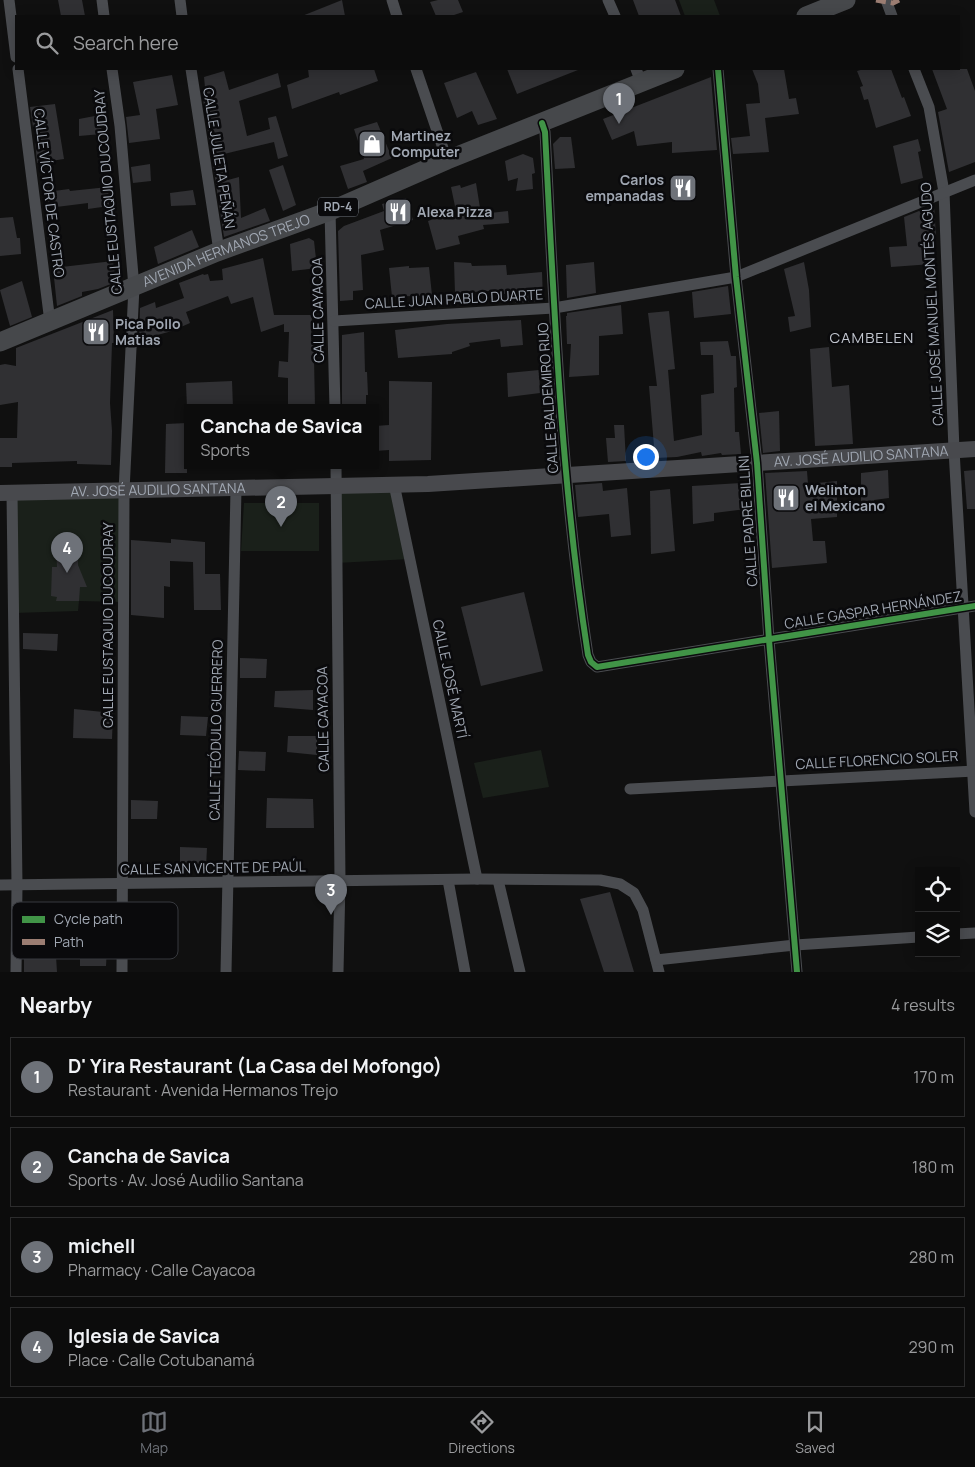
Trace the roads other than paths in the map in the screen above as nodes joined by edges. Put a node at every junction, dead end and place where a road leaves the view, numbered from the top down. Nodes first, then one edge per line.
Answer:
1 (9, 0) edge
2 (102, 0) edge
3 (180, 0) edge
4 (392, 0) edge
5 (608, 0) edge
6 (846, 0) edge
7 (886, 0) edge
8 (104, 15) edge
9 (182, 15) edge
10 (397, 15) edge
11 (615, 15) edge
12 (808, 15) edge
13 (892, 15) edge
14 (15, 49) edge
15 (18, 70) edge
16 (112, 70) edge
17 (190, 70) edge
18 (416, 70) edge
19 (669, 70) edge
20 (718, 70) edge
21 (914, 70) edge
22 (639, 75) edge
23 (542, 123) junction
24 (447, 160) junction
25 (975, 180) edge
26 (944, 192) junction
27 (330, 211) junction
28 (219, 251) junction
29 (736, 276) junction
30 (134, 287) junction
31 (554, 308) junction
32 (334, 321) junction
33 (50, 322) junction
34 (0, 342) edge
35 (335, 404) edge
36 (975, 449) edge
37 (954, 450) junction
38 (757, 463) junction
39 (336, 469) edge
40 (566, 474) junction
41 (336, 484) junction
42 (394, 484) junction
43 (236, 489) junction
44 (124, 491) junction
45 (6, 493) edge
46 (969, 607) edge
47 (769, 640) junction
48 (597, 667) joint
49 (974, 771) edge
50 (780, 780) junction
51 (630, 789) dead end
52 (975, 812) edge
53 (448, 880) junction
54 (477, 880) junction
55 (498, 880) junction
56 (340, 881) junction
57 (228, 882) junction
58 (122, 884) junction
59 (0, 885) edge
60 (18, 885) junction
61 (18, 902) edge
62 (122, 902) edge
63 (975, 933) edge
64 (960, 934) edge
65 (915, 937) edge
66 (796, 946) junction
67 (16, 959) edge
68 (122, 959) edge
69 (658, 966) edge
70 (16, 972) edge
71 (122, 972) edge
72 (226, 972) edge
73 (338, 972) edge
74 (465, 972) edge
75 (520, 972) edge
76 (798, 972) edge

1 - 14 street
2 - 8 street
3 - 9 street
4 - 10 street
5 - 11 street
6 - 12 main road
7 - 13 street
15 - 33 street, CALLE VÍCTOR DE CASTRO
16 - 30 street, CALLE EUSTAQUIO DUCOUDRAY
17 - 28 street, CALLE JULIETA PEÑÁN
18 - 24 street
19 - 22 main road, AVENIDA HERMANOS TREJO / RD-4
20 - 29 street, CALLE PADRE BILLINI
21 - 26 street, CALLE JOSÉ MANUEL MONTÉS AGUDO
22 - 23 main road, AVENIDA HERMANOS TREJO / RD-4
23 - 24 main road, AVENIDA HERMANOS TREJO / RD-4
23 - 31 street, CALLE BALDEMIRO RIJO
24 - 27 main road, AVENIDA HERMANOS TREJO / RD-4
25 - 26 street, CALLE JUAN PABLO DUARTE
26 - 29 street, CALLE JUAN PABLO DUARTE
26 - 37 street, CALLE JOSÉ MANUEL MONTÉS AGUDO
27 - 28 main road, AVENIDA HERMANOS TREJO / RD-4
27 - 32 street, CALLE CAYACOA
28 - 30 main road, AVENIDA HERMANOS TREJO / RD-4
29 - 31 street, CALLE JUAN PABLO DUARTE
29 - 38 street, CALLE PADRE BILLINI
30 - 33 main road, AVENIDA HERMANOS TREJO / RD-4
30 - 44 street, CALLE EUSTAQUIO DUCOUDRAY
31 - 32 street, CALLE JUAN PABLO DUARTE
31 - 40 street, CALLE BALDEMIRO RIJO
32 - 35 street, CALLE CAYACOA
33 - 34 main road, AVENIDA HERMANOS TREJO / RD-4
36 - 37 main road, AV. JOSÉ AUDILIO SANTANA
37 - 38 main road, AV. JOSÉ AUDILIO SANTANA
37 - 46 street, CALLE JOSÉ MANUEL MONTÉS AGUDO
38 - 40 main road, AV. JOSÉ AUDILIO SANTANA
38 - 47 street, CALLE PADRE BILLINI
39 - 41 street, CALLE CAYACOA
40 - 42 main road, AV. JOSÉ AUDILIO SANTANA
40 - 48 street, CALLE BALDEMIRO RIJO
41 - 42 main road, AV. JOSÉ AUDILIO SANTANA
41 - 43 main road, AV. JOSÉ AUDILIO SANTANA
41 - 56 street, CALLE CAYACOA
42 - 54 street, CALLE JOSÉ MARTÍ
43 - 44 main road, AV. JOSÉ AUDILIO SANTANA
43 - 57 street, CALLE TEÓDULO GUERRERO
44 - 45 main road, AV. JOSÉ AUDILIO SANTANA
44 - 58 street, CALLE EUSTAQUIO DUCOUDRAY
45 - 60 street
46 - 47 street, CALLE GASPAR HERNÁNDEZ
46 - 49 street, CALLE JOSÉ MANUEL MONTÉS AGUDO
47 - 48 street, CALLE GASPAR HERNÁNDEZ
47 - 50 street, CALLE PADRE BILLINI
49 - 50 street, CALLE FLORENCIO SOLER
49 - 52 street, CALLE JOSÉ MANUEL MONTÉS AGUDO
50 - 51 street, CALLE FLORENCIO SOLER
50 - 66 street, CALLE PADRE BILLINI
53 - 54 street, CALLE SAN VICENTE DE PAÚL
53 - 56 street, CALLE SAN VICENTE DE PAÚL
53 - 74 street
54 - 55 street, CALLE SAN VICENTE DE PAÚL
55 - 69 street, CALLE SAN VICENTE DE PAÚL
55 - 75 street
56 - 57 street, CALLE SAN VICENTE DE PAÚL
56 - 73 street, CALLE CAYACOA
57 - 58 street, CALLE SAN VICENTE DE PAÚL
57 - 72 street, CALLE TEÓDULO GUERRERO
58 - 60 street, CALLE SAN VICENTE DE PAÚL
58 - 62 street, CALLE EUSTAQUIO DUCOUDRAY
59 - 60 street, CALLE SAN VICENTE DE PAÚL
60 - 61 street
63 - 64 street
65 - 66 street
66 - 69 street
66 - 76 street, CALLE PADRE BILLINI
67 - 70 street
68 - 71 street, CALLE EUSTAQUIO DUCOUDRAY

